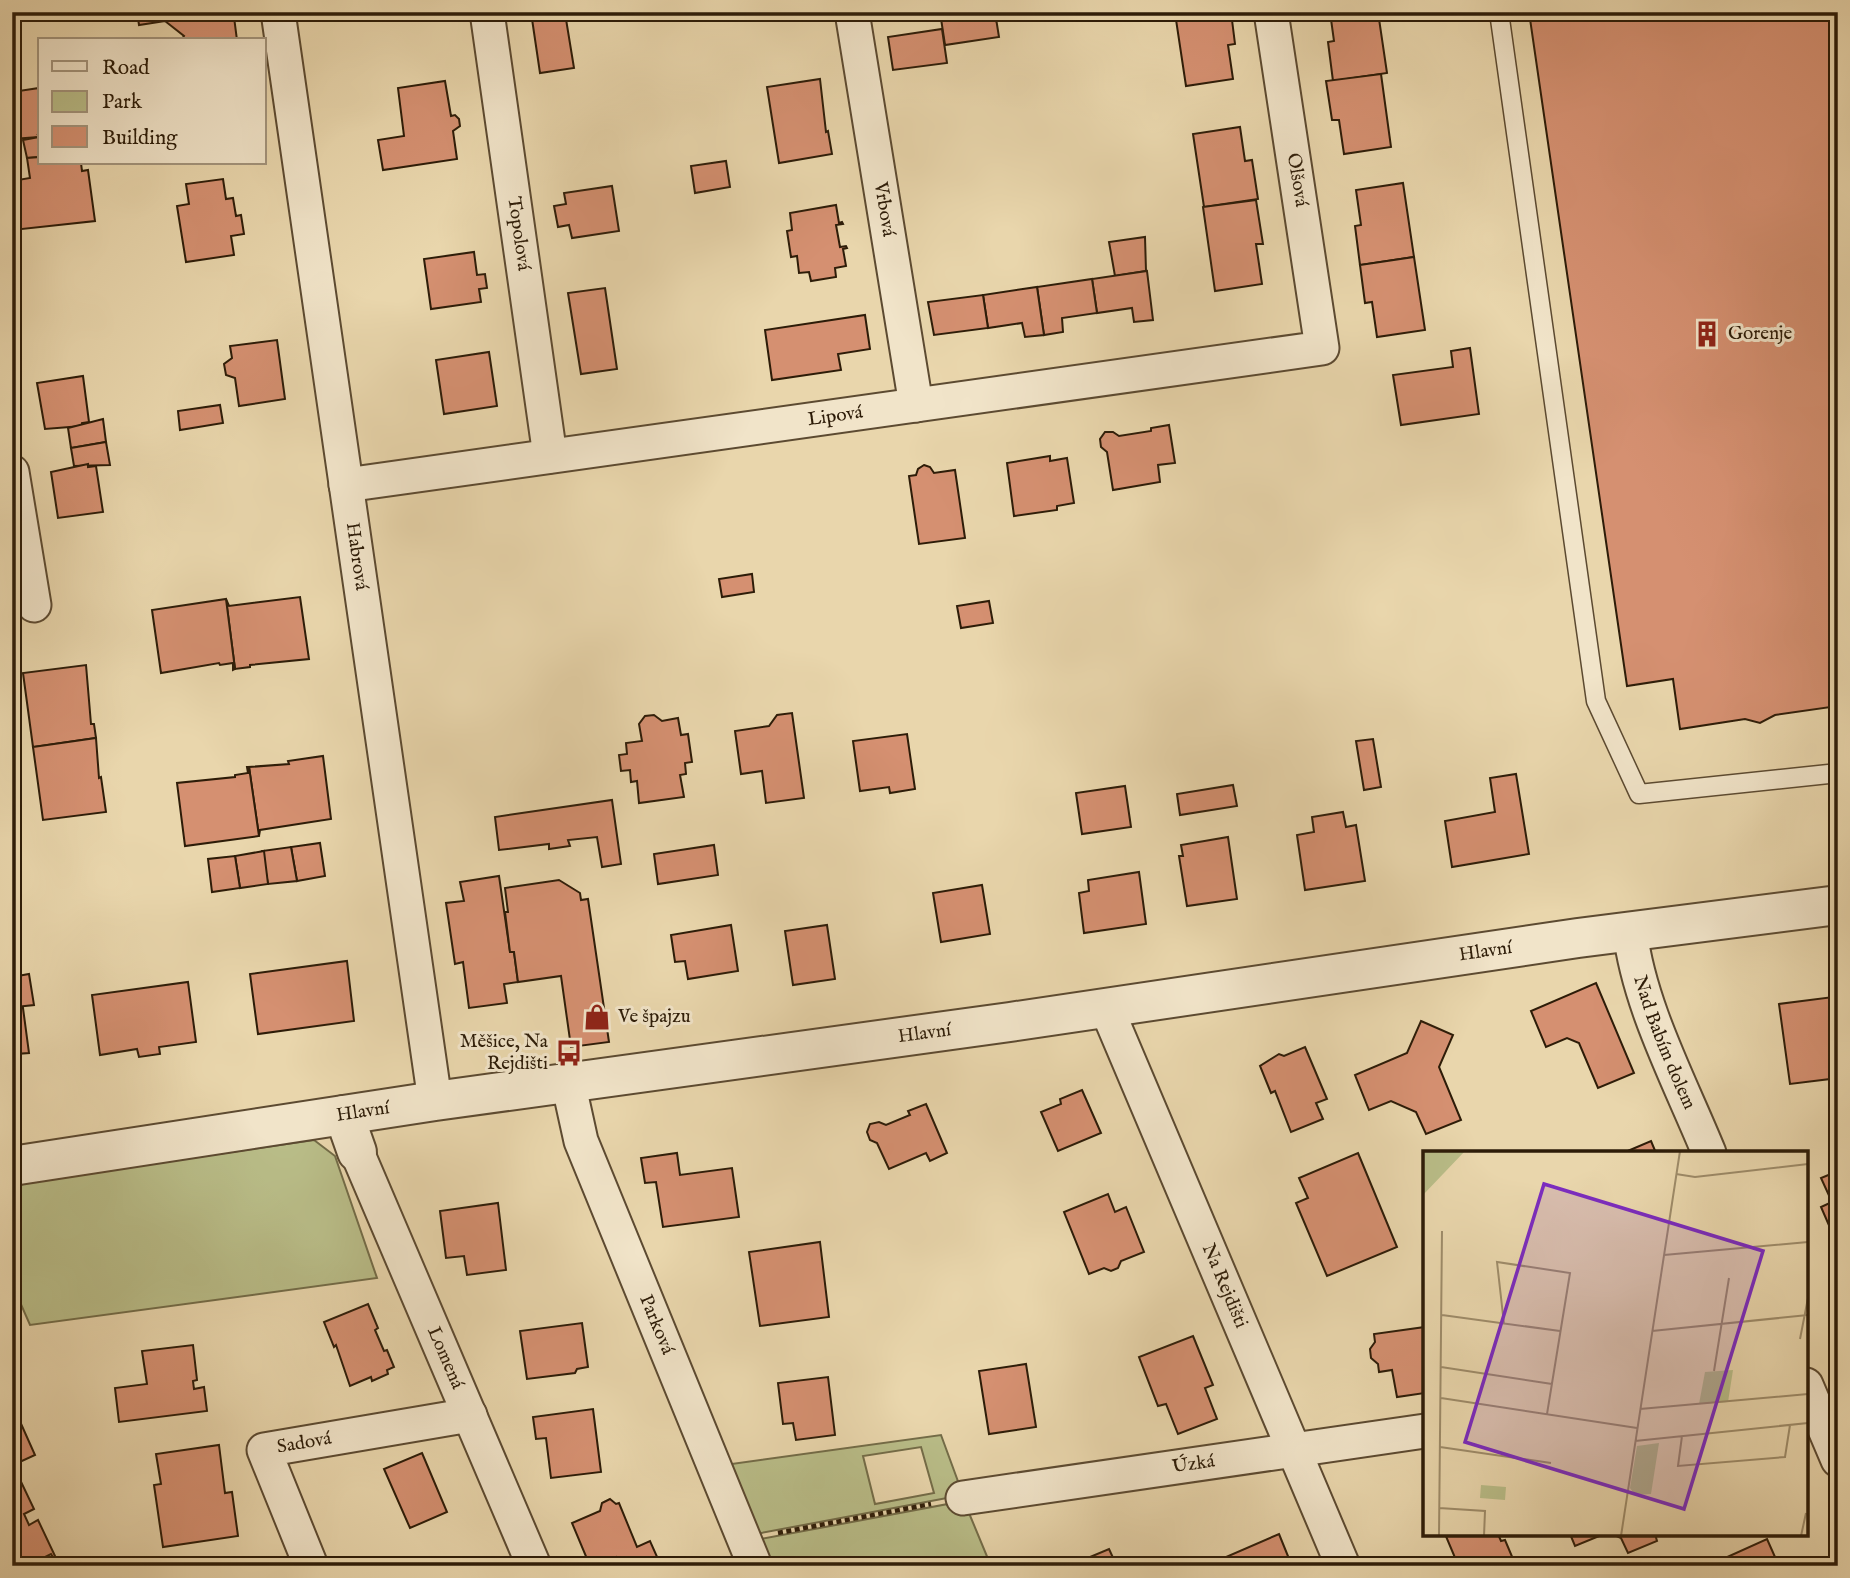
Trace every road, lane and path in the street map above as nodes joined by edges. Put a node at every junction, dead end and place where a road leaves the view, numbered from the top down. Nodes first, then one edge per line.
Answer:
1 (278, 12) edge
2 (487, 12) edge
3 (1271, 12) edge
4 (1499, 12) edge
5 (856, 14) edge
6 (1322, 348) joint
7 (916, 405) junction
8 (550, 456) junction
9 (12, 472) edge
10 (346, 485) junction
11 (34, 605) dead end
12 (1838, 773) edge
13 (1838, 905) edge
14 (1630, 931) junction
15 (1106, 1007) junction
16 (568, 1082) junction
17 (435, 1101) junction
18 (344, 1115) junction
19 (1708, 1151) edge
20 (357, 1152) joint
21 (12, 1166) edge
22 (1808, 1390) edge
23 (470, 1415) junction
24 (1423, 1431) edge
25 (1295, 1450) junction
26 (1838, 1460) edge
27 (963, 1498) joint
28 (749, 1552) edge
29 (311, 1566) edge
30 (534, 1566) edge
31 (1343, 1566) edge

1 - 10 street, Habrová
2 - 8 street, Topolová
3 - 6 street, Olšová
4 - 12 lane
5 - 7 street, Vrbová
6 - 7 street, Lipová
7 - 8 street, Lipová
8 - 10 street, Lipová
9 - 11 street
10 - 17 street, Habrová
13 - 14 street, Hlavní
14 - 15 street, Hlavní
14 - 19 street, Nad Babím dolem
15 - 16 street, Hlavní
15 - 25 street, Na Rejdišti
16 - 17 street, Hlavní
16 - 28 street, Parková
17 - 18 street, Hlavní
18 - 20 street
18 - 21 street, Hlavní
20 - 23 street, Lomená
22 - 26 street
23 - 29 street, Sadová
23 - 30 street, Lomená
24 - 25 street, Úzká
25 - 27 street, Úzká
25 - 31 street, Na Rejdišti
27 - 28 path

